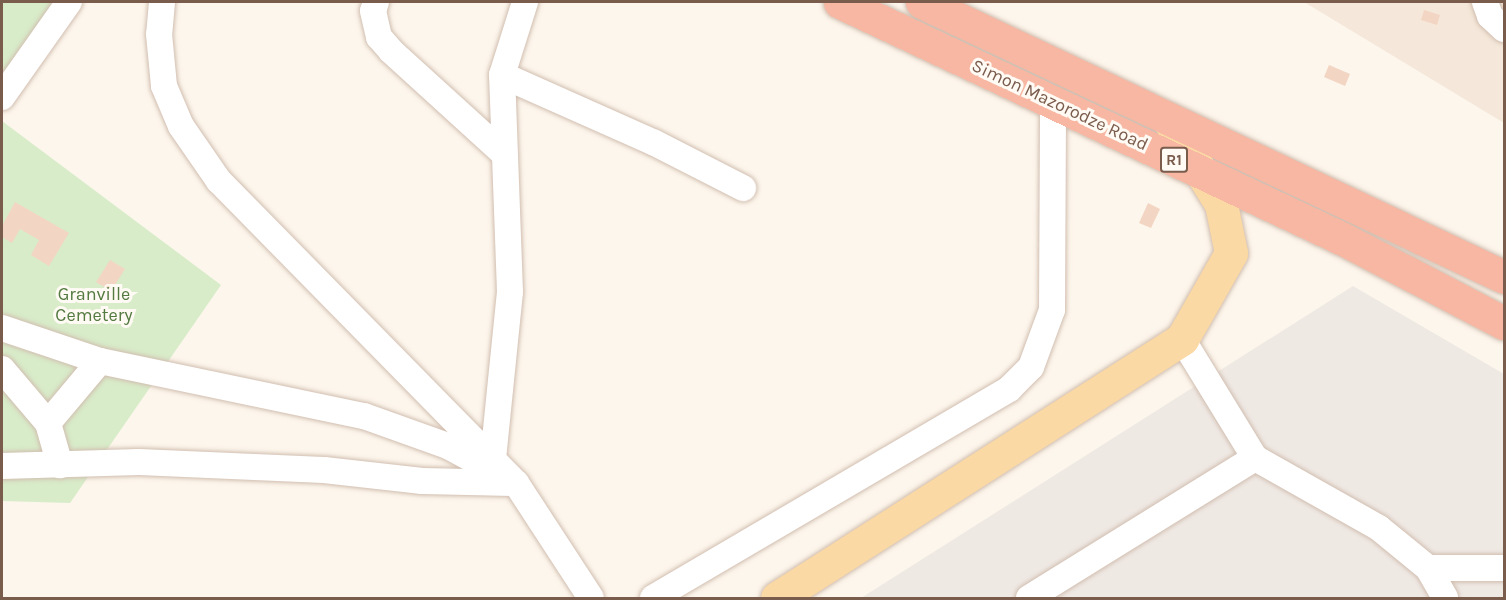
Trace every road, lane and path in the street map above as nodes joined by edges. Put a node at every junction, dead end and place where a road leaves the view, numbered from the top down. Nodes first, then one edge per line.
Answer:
1 (69, 2) edge
2 (162, 2) edge
3 (376, 2) edge
4 (525, 2) edge
5 (840, 2) edge
6 (922, 2) edge
7 (1485, 2) edge
8 (1504, 29) edge
9 (502, 75) junction
10 (2, 98) edge
11 (1053, 101) junction
12 (1168, 119) junction
13 (504, 154) junction
14 (1198, 171) junction
15 (743, 189) dead end
16 (1504, 278) edge
17 (1504, 323) edge
18 (2, 328) edge
19 (1182, 339) junction
20 (100, 361) junction
21 (2, 369) edge
22 (48, 423) junction
23 (1255, 458) junction
24 (493, 459) junction
25 (60, 465) junction
26 (2, 466) edge
27 (516, 483) junction
28 (1428, 568) junction
29 (1504, 568) edge
30 (591, 598) edge
31 (652, 598) edge
32 (777, 598) edge
33 (1029, 598) edge
34 (1445, 598) edge

1 - 10 street
2 - 24 street
3 - 13 street
4 - 9 street
5 - 11 highway, Simon Mazorodze Road / R1
6 - 12 highway, Simon Mazorodze Road / R1
7 - 8 street
9 - 13 street
9 - 15 street
11 - 14 highway, Simon Mazorodze Road / R1
11 - 31 street
12 - 14 main road
12 - 16 highway, Simon Mazorodze Road / R1
13 - 24 street
14 - 17 highway, Simon Mazorodze Road / R1
14 - 19 main road
18 - 20 street
19 - 23 street
19 - 32 main road
20 - 22 street
20 - 27 street
21 - 22 street
22 - 25 street
23 - 28 street
23 - 33 street
24 - 27 street
25 - 26 street
25 - 27 street
27 - 30 street
28 - 29 street
28 - 34 street

